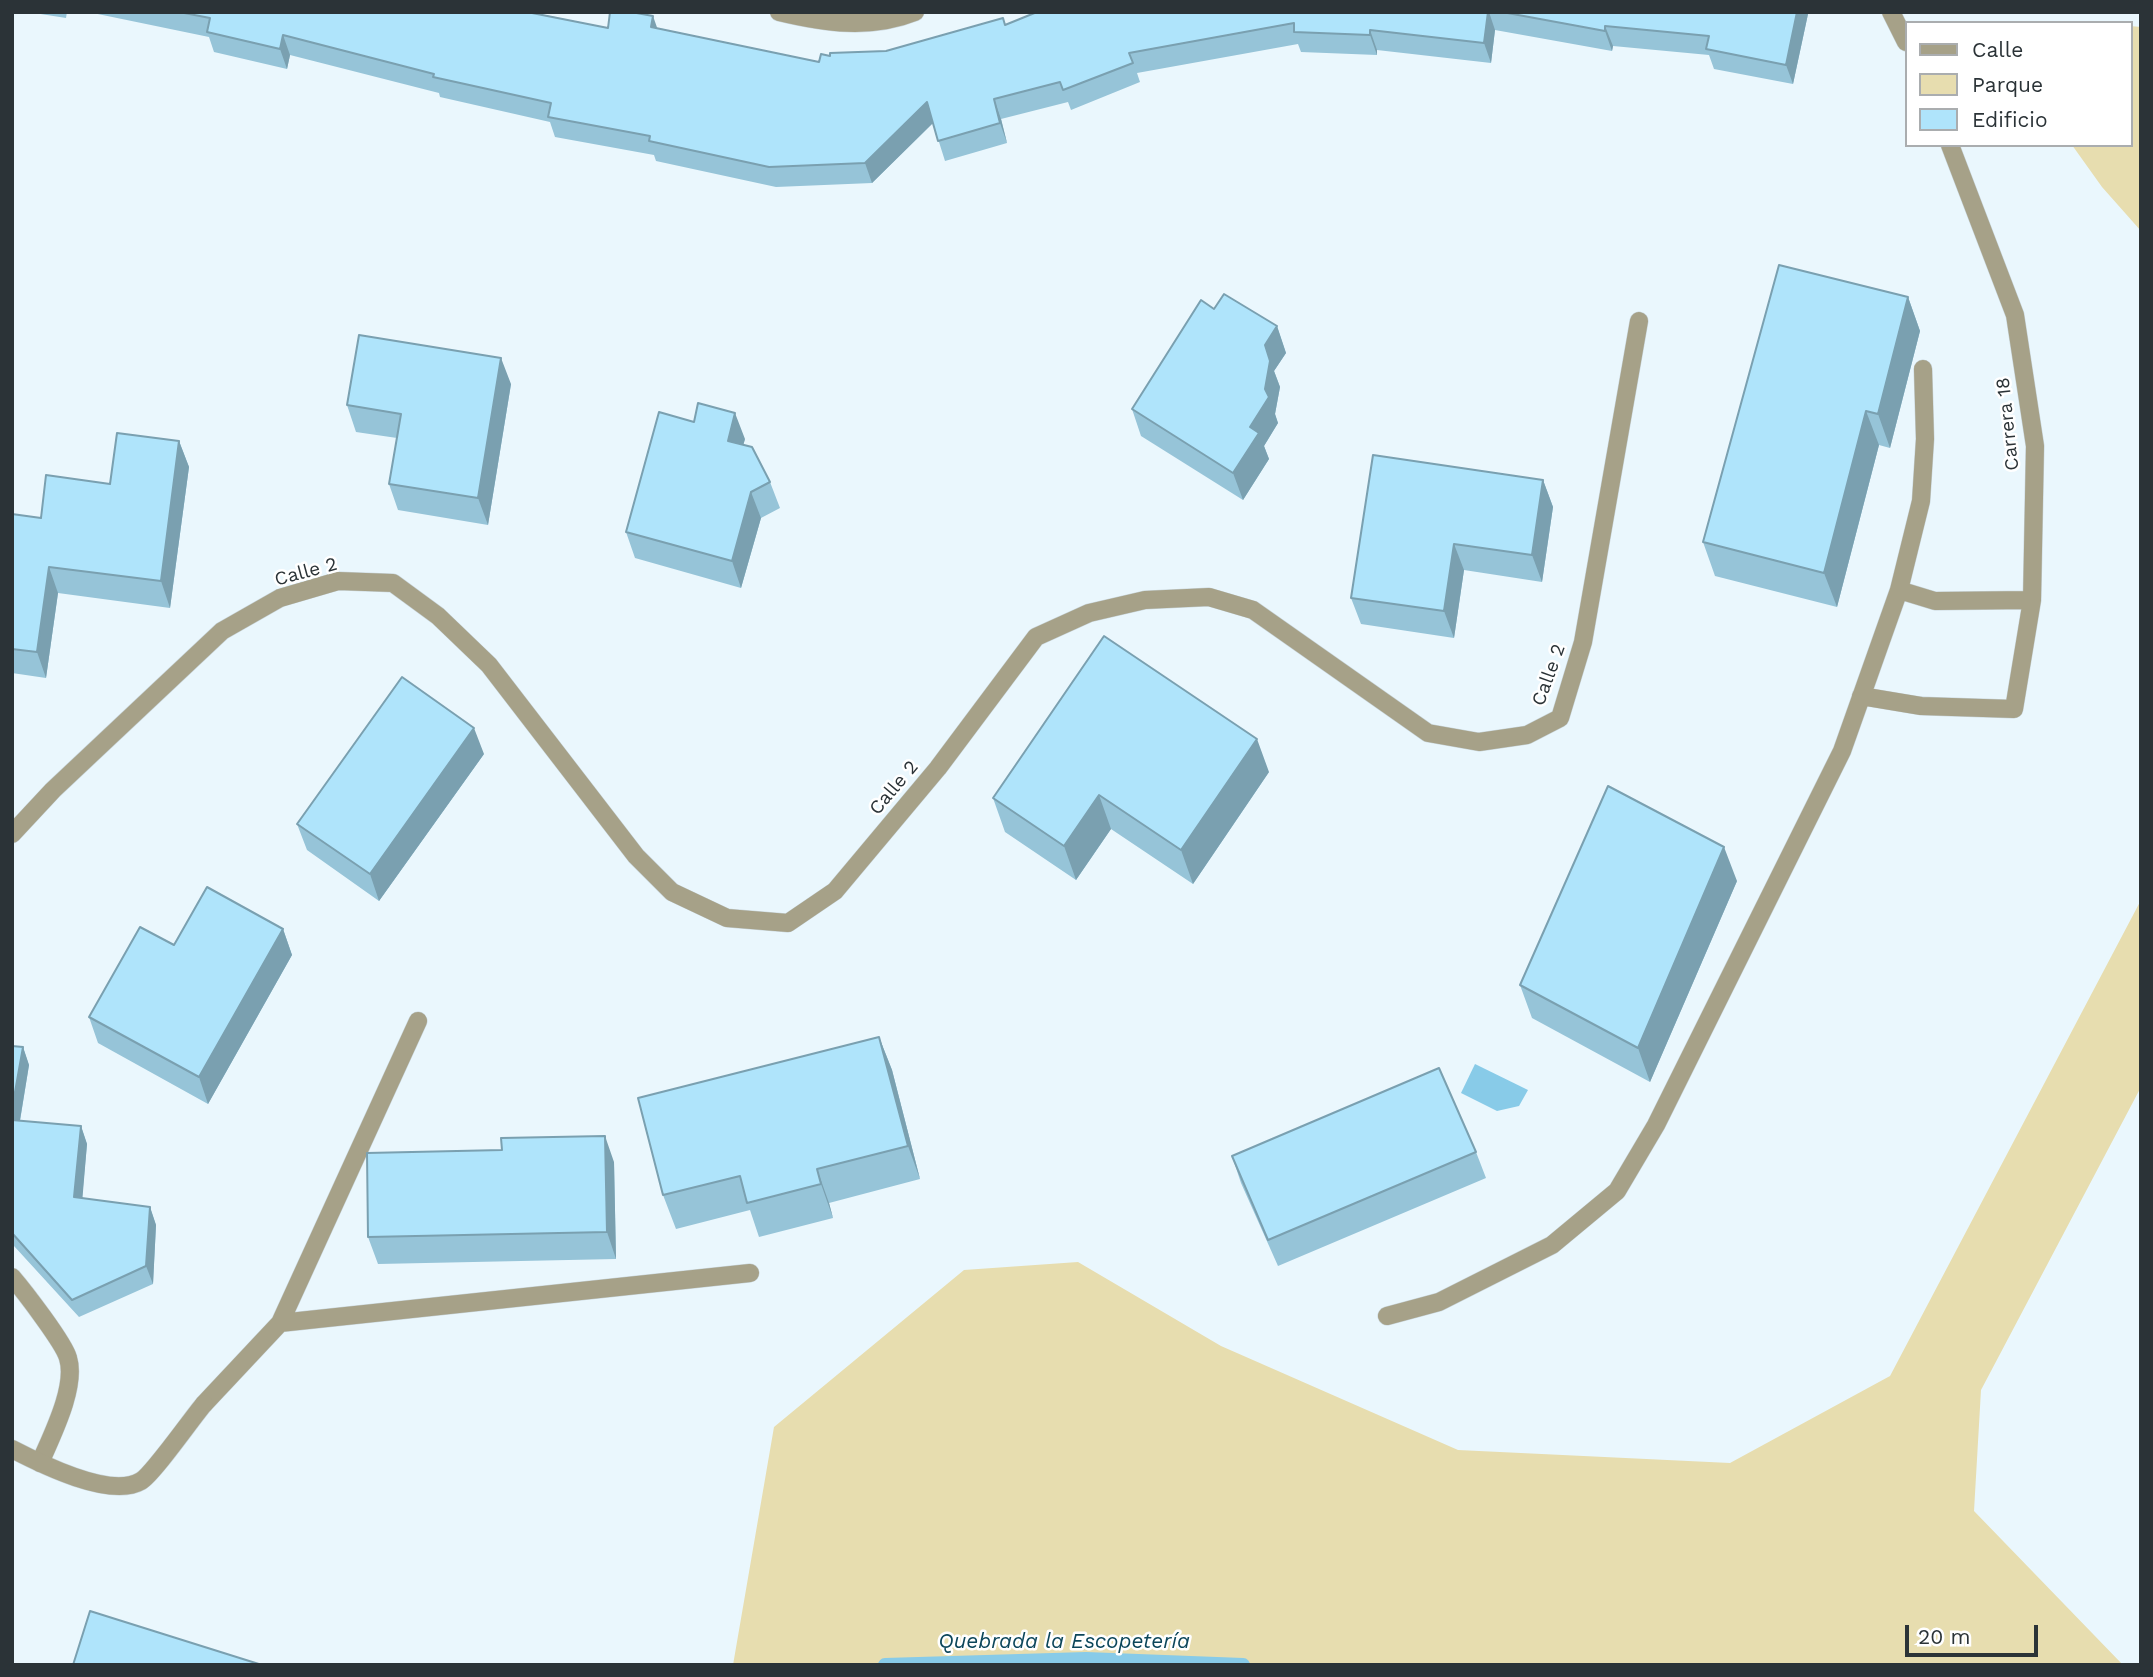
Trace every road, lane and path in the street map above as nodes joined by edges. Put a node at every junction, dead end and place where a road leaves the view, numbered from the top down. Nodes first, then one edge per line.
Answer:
1 (779, 12) edge
2 (915, 12) edge
3 (1891, 12) edge
4 (1904, 38) edge
5 (1951, 147) edge
6 (1639, 321) dead end
7 (1923, 369) dead end
8 (1899, 590) junction
9 (2032, 600) junction
10 (1861, 696) junction
11 (12, 834) edge
12 (418, 1021) dead end
13 (750, 1273) dead end
14 (12, 1277) edge
15 (1387, 1316) dead end
16 (280, 1323) junction
17 (12, 1449) edge
18 (40, 1463) junction

1 - 2 street
3 - 4 street
5 - 9 street, Carrera 18
6 - 11 street, Calle 2
7 - 8 street
8 - 9 street
8 - 10 street
9 - 10 street, Carrera 18
10 - 15 street
12 - 16 street
13 - 16 street
14 - 18 street
16 - 18 street
17 - 18 street

